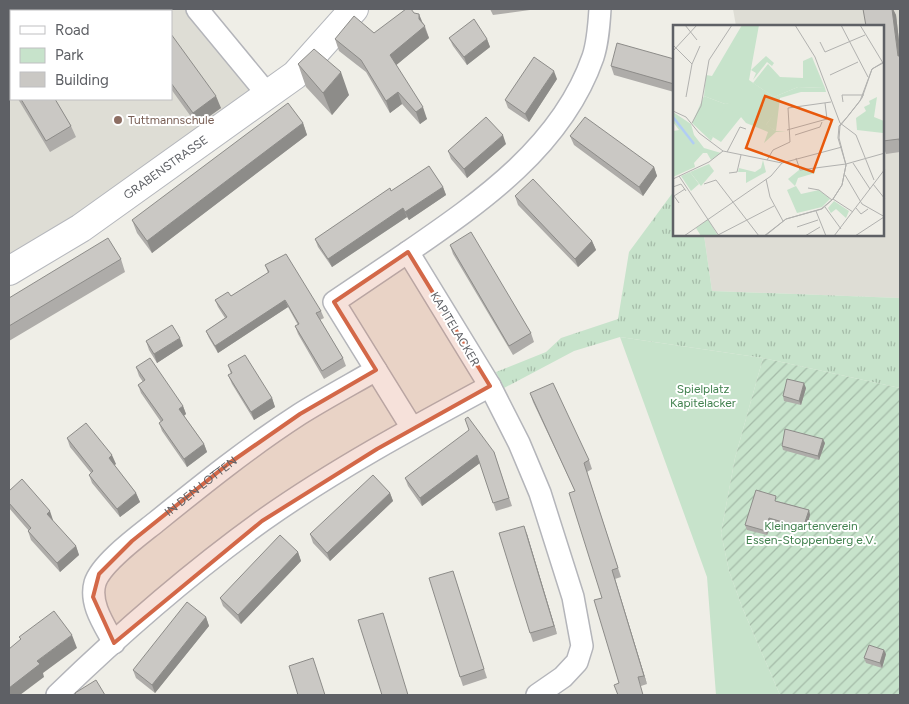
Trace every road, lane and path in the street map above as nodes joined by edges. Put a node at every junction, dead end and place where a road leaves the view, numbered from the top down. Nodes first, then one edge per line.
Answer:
1 (197, 9) edge
2 (354, 9) edge
3 (600, 9) edge
4 (268, 95) junction
5 (408, 252) junction
6 (9, 271) edge
7 (376, 370) junction
8 (490, 386) junction
9 (412, 428) junction
10 (114, 643) junction
11 (57, 695) edge
12 (537, 695) edge

1 - 4 street
2 - 4 street, GRABENSTRASSE
3 - 5 street
4 - 6 street, GRABENSTRASSE
5 - 7 street
5 - 8 street, KAPITELACKER
7 - 9 street
7 - 10 street, IN DEN LOTTEN
8 - 9 street
8 - 12 street, KAPITELACKER
9 - 10 street
10 - 11 street

